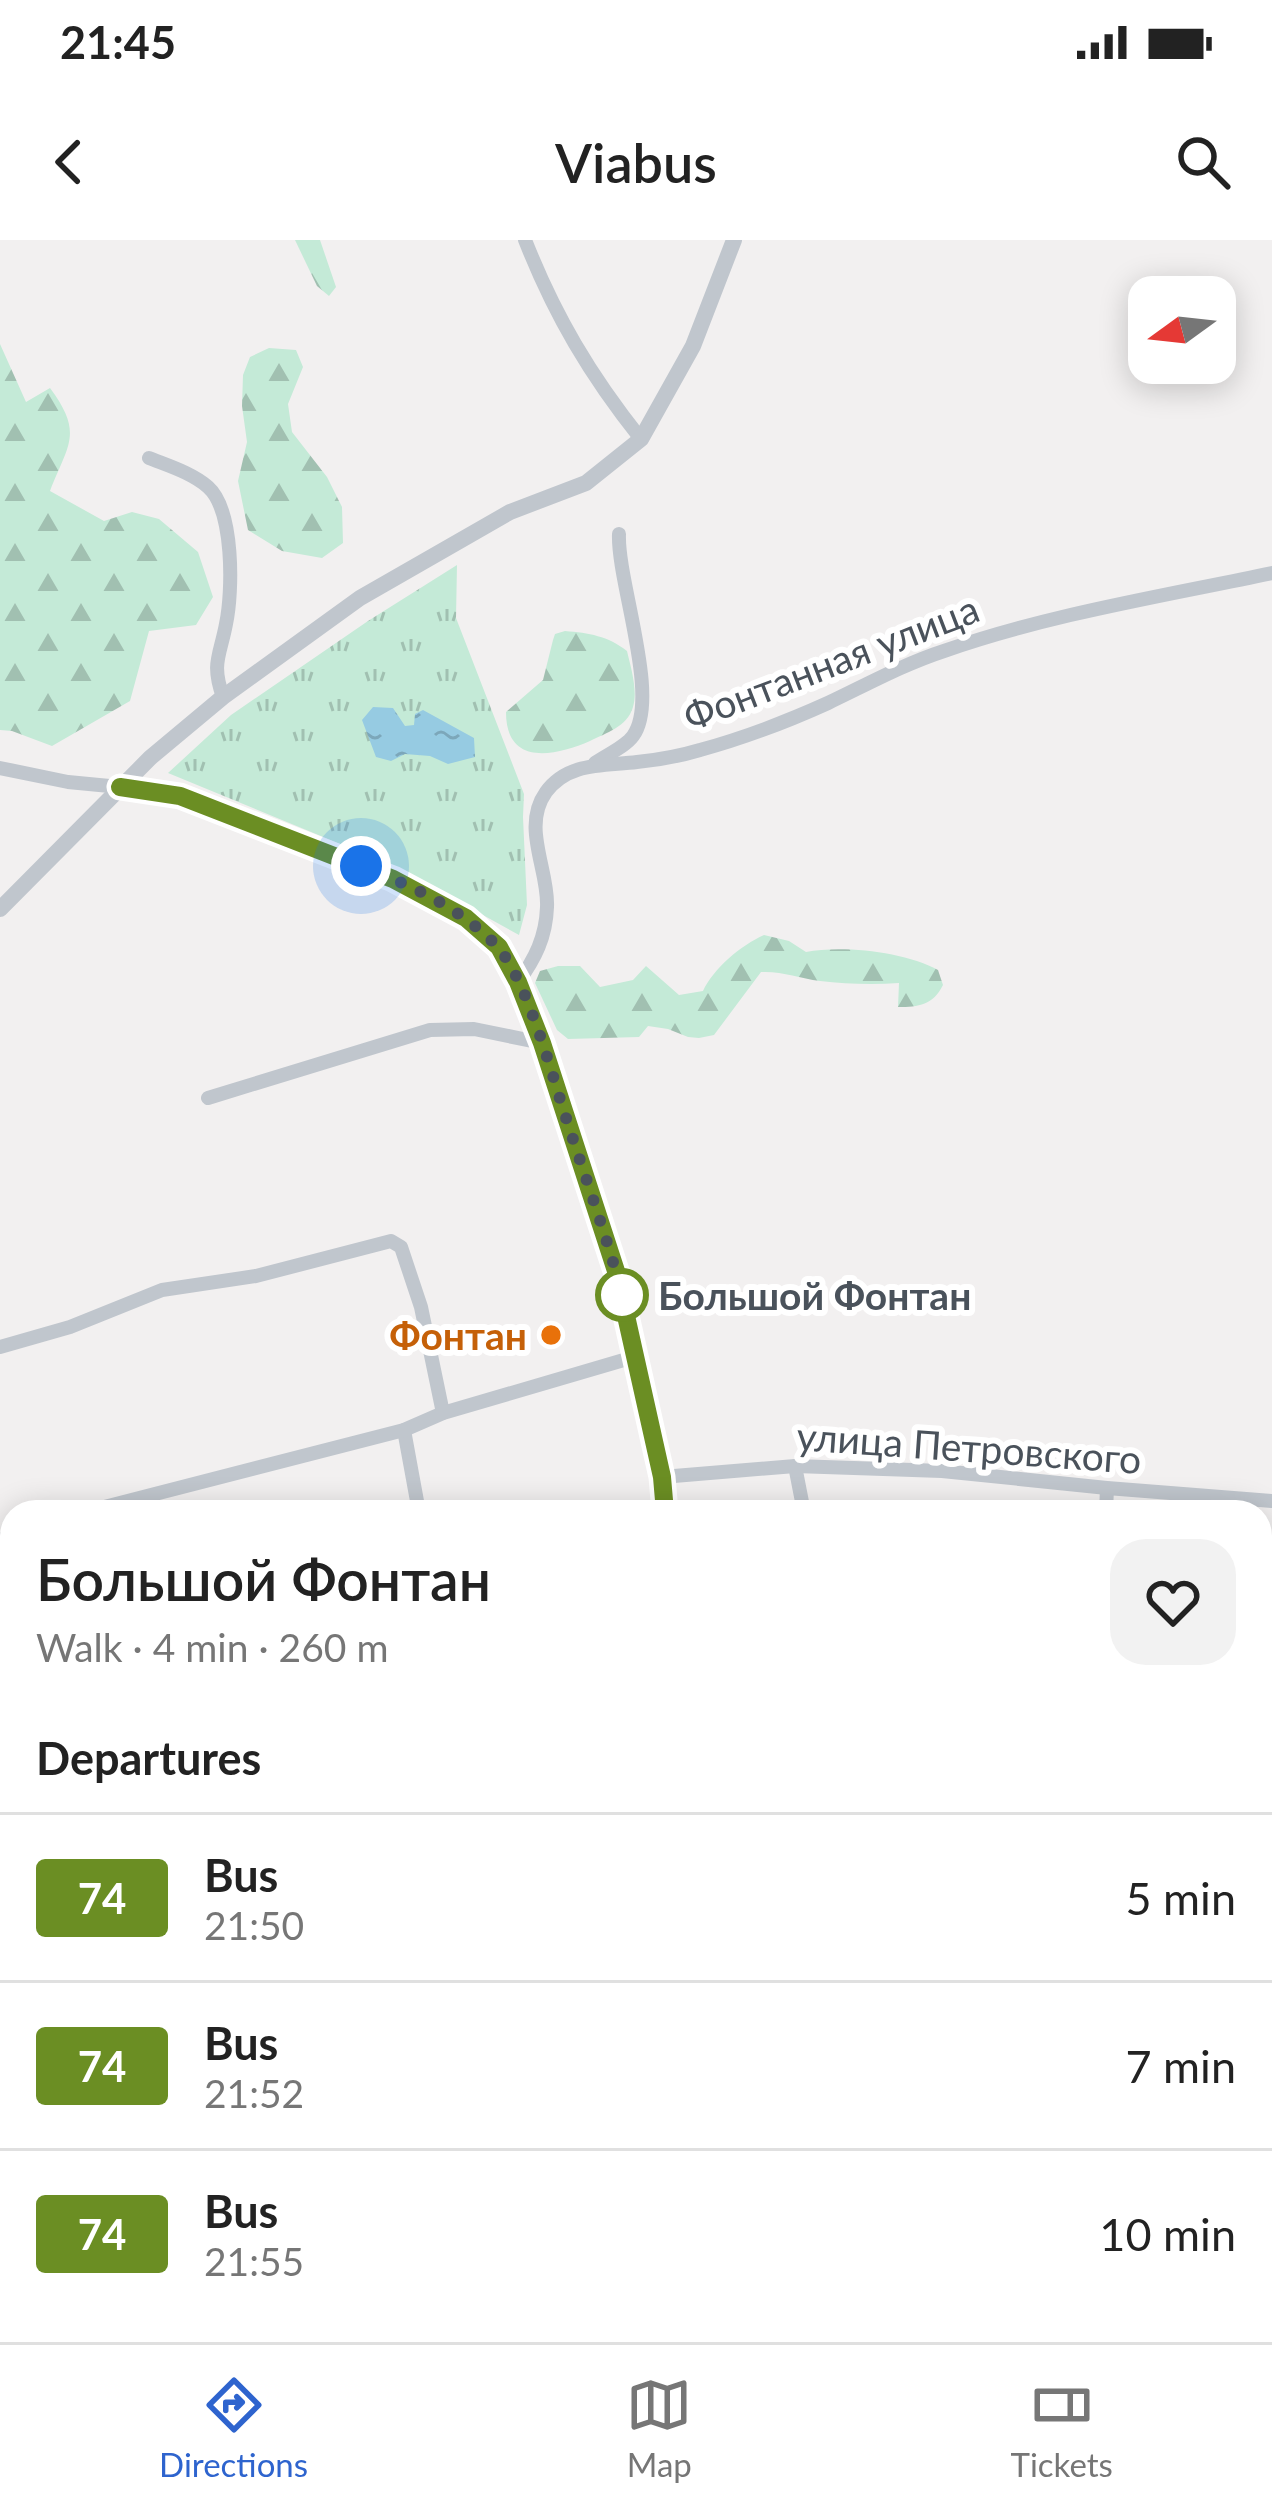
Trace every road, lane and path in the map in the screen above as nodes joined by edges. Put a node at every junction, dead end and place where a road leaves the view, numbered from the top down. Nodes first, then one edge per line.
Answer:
1 (525, 240) edge
2 (734, 240) edge
3 (641, 439) junction
4 (149, 458) dead end
5 (619, 534) dead end
6 (1272, 573) edge
7 (223, 697) junction
8 (633, 736) junction
9 (633, 763) junction
10 (591, 765) junction
11 (0, 768) edge
12 (120, 787) junction
13 (0, 909) edge
14 (518, 982) junction
15 (542, 1043) junction
16 (208, 1098) dead end
17 (0, 1347) edge
18 (634, 1357) junction
19 (443, 1413) junction
20 (404, 1430) junction
21 (795, 1466) junction
22 (662, 1477) junction
23 (1107, 1488) junction
24 (135, 1500) edge
25 (416, 1500) edge
26 (664, 1500) edge
27 (802, 1500) edge
28 (1106, 1500) edge
29 (1259, 1500) edge

1 - 3 street
2 - 3 street
3 - 7 street
4 - 7 street
5 - 8 street
6 - 9 street, Фонтанная улица
7 - 12 street
8 - 9 street
8 - 10 street
9 - 10 street, Фонтанная улица
10 - 14 street
11 - 12 street
12 - 13 street
12 - 14 street
14 - 15 street
15 - 16 street
15 - 18 street
17 - 19 street
18 - 19 street
18 - 22 street
19 - 20 street
20 - 24 street
20 - 25 street
21 - 22 street, улица Петровского
21 - 23 street, улица Петровского
21 - 27 street
22 - 26 street
23 - 28 street
23 - 29 street, улица Петровского

